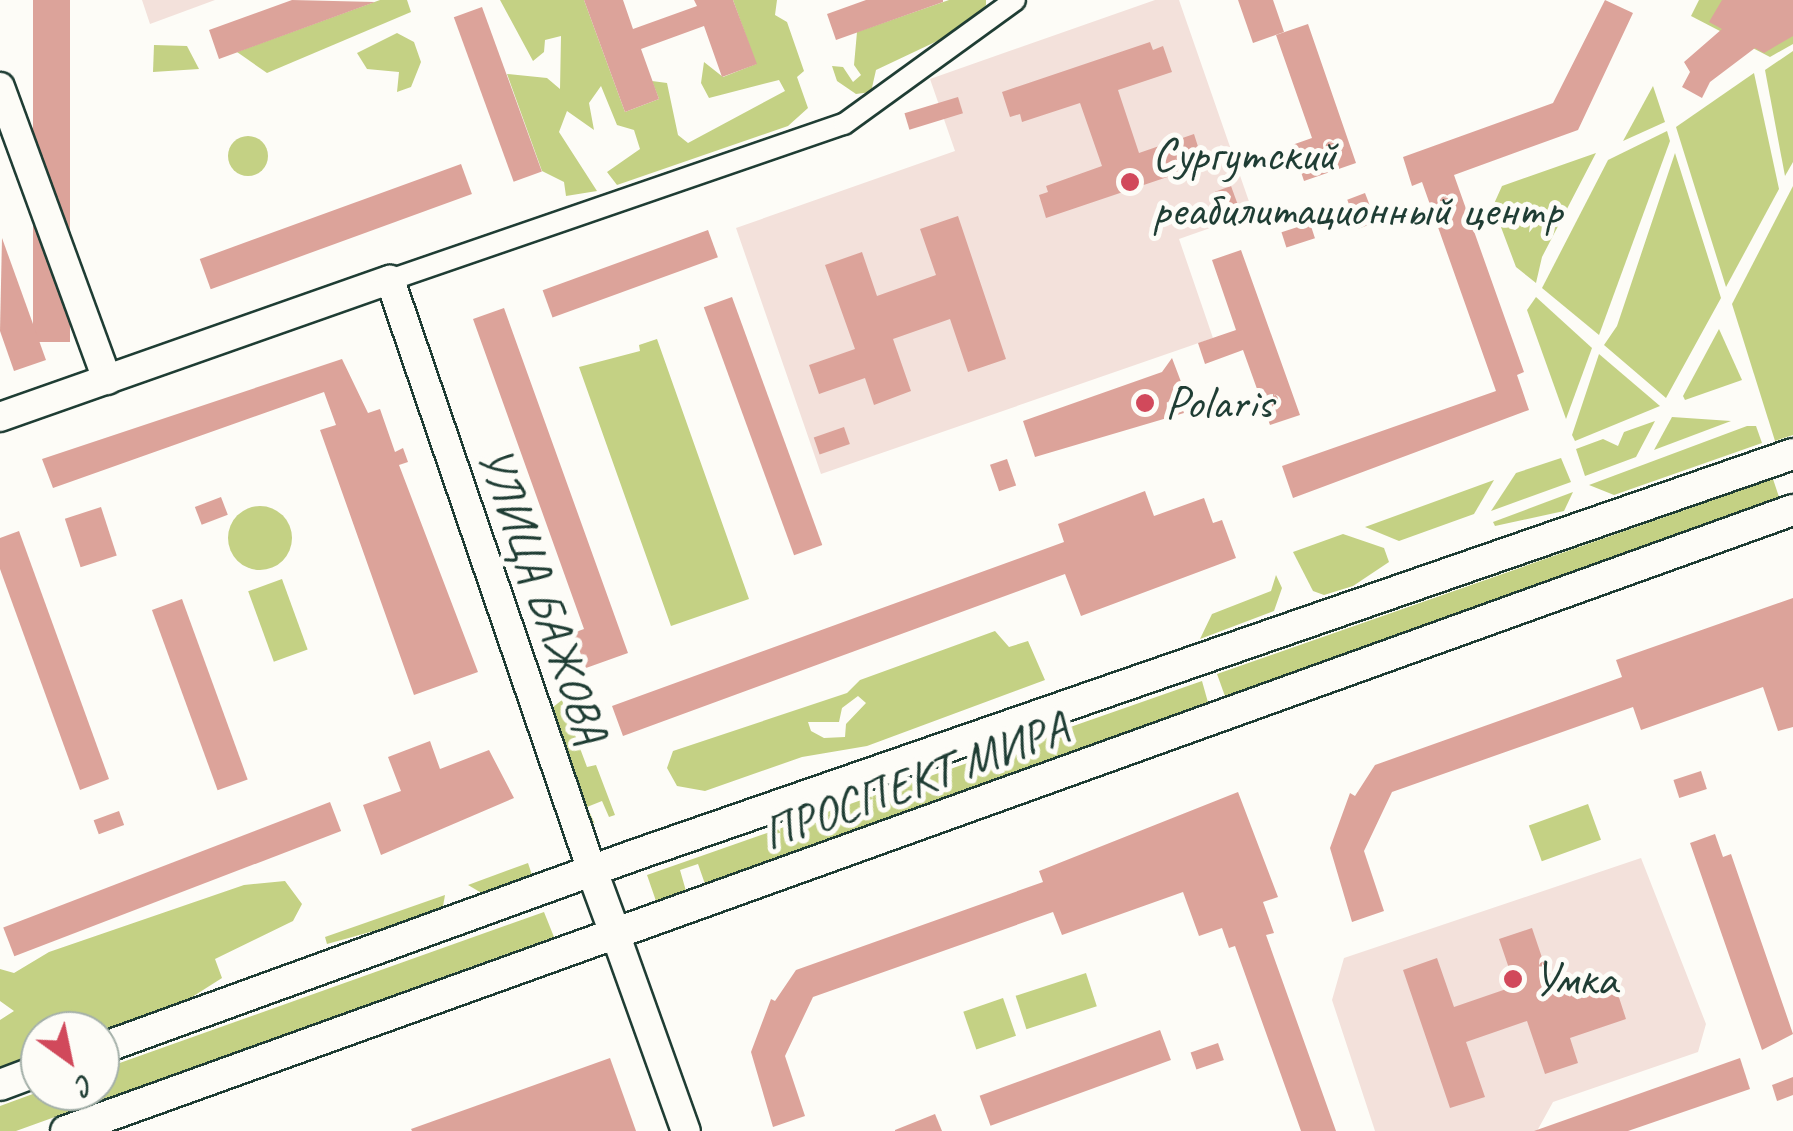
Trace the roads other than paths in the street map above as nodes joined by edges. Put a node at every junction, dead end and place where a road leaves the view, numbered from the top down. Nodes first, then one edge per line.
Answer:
1 (1015, 0) edge
2 (0, 87) edge
3 (390, 280) junction
4 (107, 380) junction
5 (0, 417) edge
6 (1793, 454) edge
7 (1793, 510) edge
8 (592, 871) junction
9 (616, 936) junction
10 (120, 1042) edge
11 (66, 1131) edge
12 (686, 1131) edge

1 - 3 street
2 - 4 street
3 - 4 street
3 - 8 street, УЛИЦА БАЖОВА
4 - 5 street
6 - 8 main road, ПРОСПЕКТ МИРА
7 - 9 main road, ПРОСПЕКТ МИРА
8 - 9 main road, УЛИЦА БАЖОВА
8 - 10 main road, ПРОСПЕКТ МИРА
9 - 11 main road, ПРОСПЕКТ МИРА
9 - 12 street

